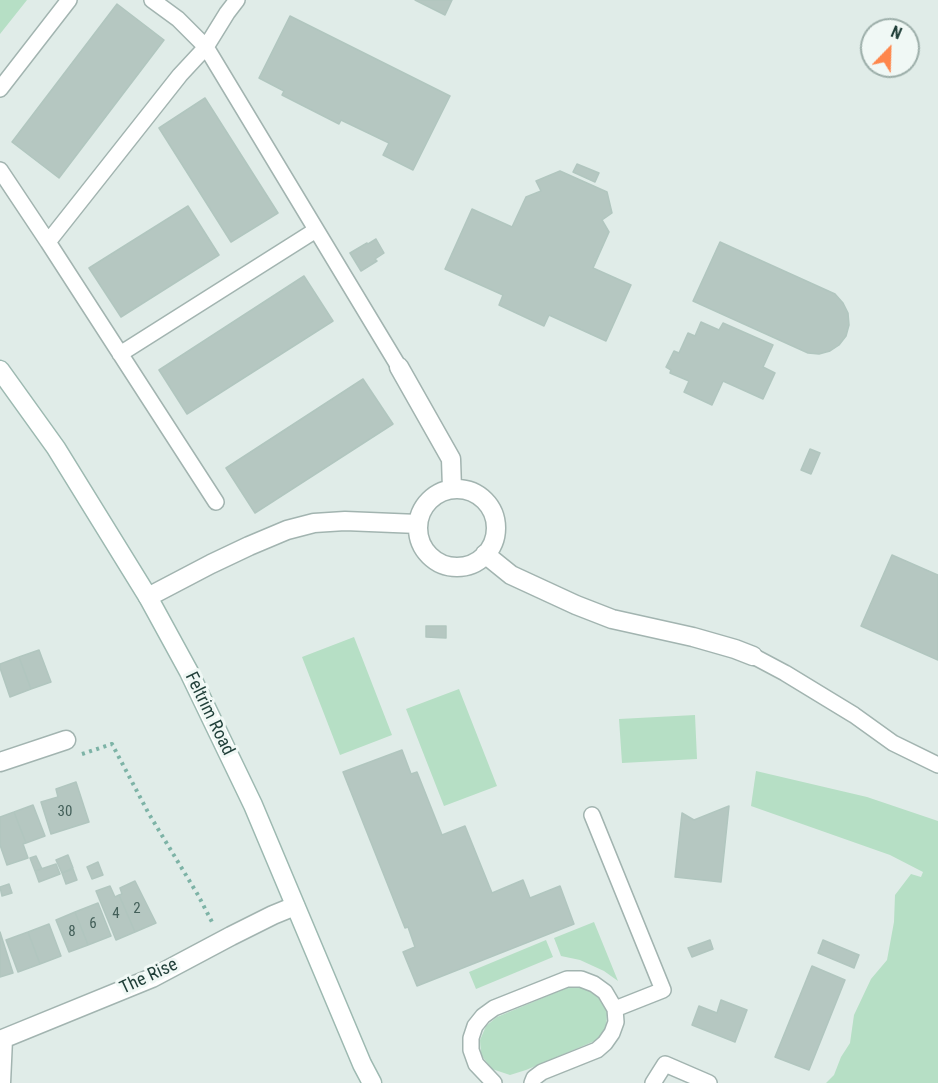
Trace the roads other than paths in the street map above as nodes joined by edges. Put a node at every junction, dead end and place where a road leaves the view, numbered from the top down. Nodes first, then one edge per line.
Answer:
1 (69, 0) edge
2 (152, 0) edge
3 (237, 0) edge
4 (206, 47) junction
5 (0, 89) edge
6 (0, 170) edge
7 (316, 230) junction
8 (48, 242) junction
9 (120, 354) junction
10 (399, 368) joint
11 (0, 370) edge
12 (452, 489) junction
13 (216, 502) dead end
14 (418, 524) junction
15 (486, 554) junction
16 (148, 597) junction
17 (753, 656) joint
18 (66, 740) dead end
19 (0, 762) edge
20 (938, 765) edge
21 (592, 815) dead end
22 (295, 906) junction
23 (615, 1009) junction
24 (2, 1040) edge
25 (1, 1083) edge
26 (372, 1083) edge
27 (494, 1083) edge
28 (532, 1083) edge
29 (653, 1083) edge
30 (709, 1083) edge

1 - 5 lane
2 - 4 lane
3 - 4 lane
4 - 7 lane
4 - 8 lane
6 - 8 lane
7 - 9 lane
7 - 10 lane
8 - 9 lane
9 - 13 lane
10 - 12 street
11 - 16 street, Feltrim Road
12 - 14 street
12 - 15 street
14 - 15 street
14 - 16 street
15 - 17 street
16 - 22 street, Feltrim Road
17 - 20 lane
18 - 19 street
21 - 23 lane
22 - 24 street, The Rise
22 - 26 street, Feltrim Road
23 - 27 lane
23 - 28 lane
24 - 25 street
29 - 30 lane

